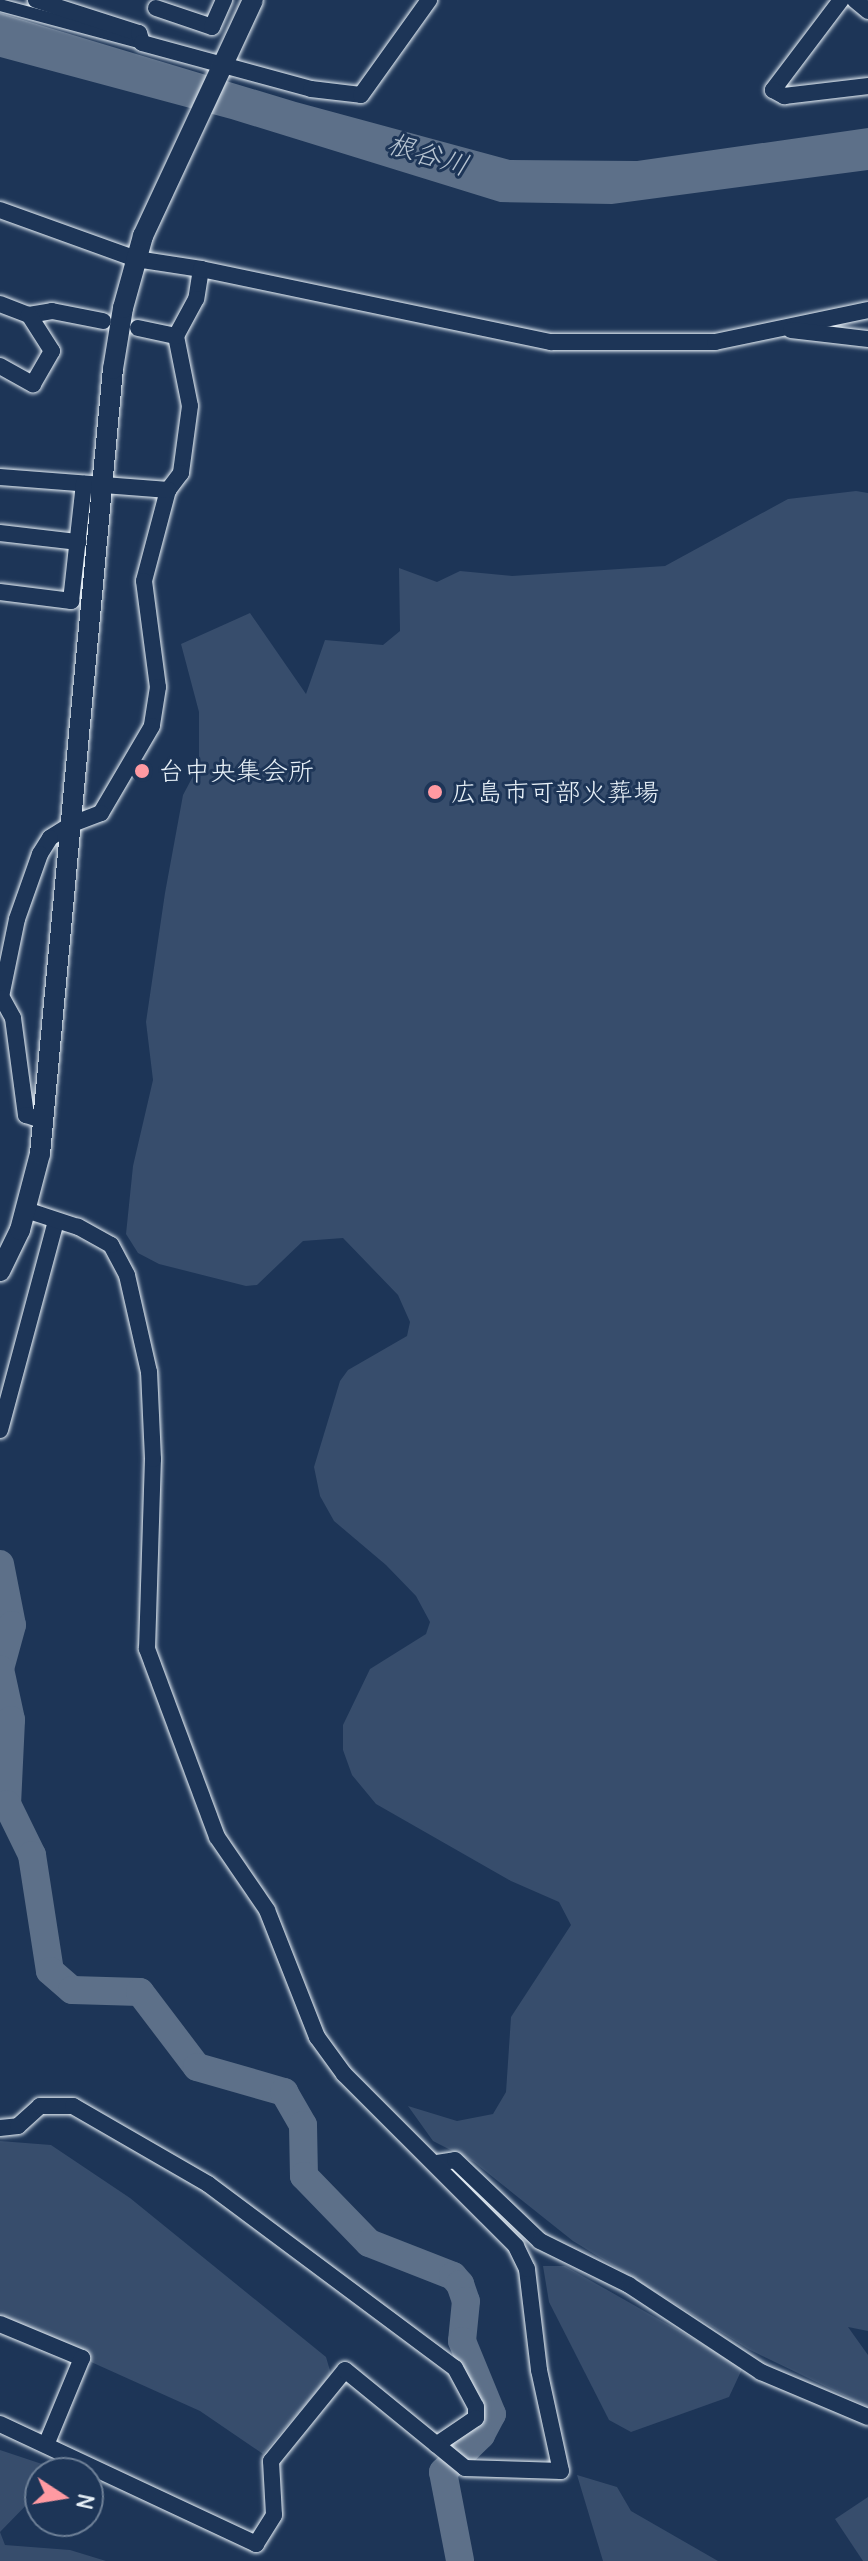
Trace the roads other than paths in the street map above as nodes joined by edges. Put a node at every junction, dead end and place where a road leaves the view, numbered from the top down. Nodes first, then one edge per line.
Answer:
1 (36, 0) edge
2 (224, 0) edge
3 (253, 0) edge
4 (429, 0) edge
5 (841, 0) edge
6 (855, 0) edge
7 (0, 5) edge
8 (156, 8) dead end
9 (868, 11) edge
10 (142, 43) junction
11 (218, 70) junction
12 (868, 86) edge
13 (0, 210) edge
14 (136, 259) junction
15 (201, 269) junction
16 (0, 304) edge
17 (868, 310) edge
18 (29, 315) junction
19 (103, 321) dead end
20 (138, 328) dead end
21 (791, 330) junction
22 (176, 336) junction
23 (868, 339) edge
24 (0, 366) edge
25 (0, 477) edge
26 (93, 484) junction
27 (168, 490) junction
28 (0, 533) edge
29 (78, 542) junction
30 (0, 592) edge
31 (72, 824) junction
32 (1, 1000) edge
33 (44, 1121) junction
34 (26, 1210) junction
35 (56, 1221) junction
36 (0, 1271) edge
37 (0, 1430) edge
38 (0, 2128) edge
39 (437, 2163) junction
40 (0, 2324) edge
41 (868, 2417) edge
42 (0, 2424) edge
43 (46, 2445) junction
44 (447, 2455) junction

1 - 10 street
2 - 8 street
3 - 11 street
4 - 11 street
5 - 12 street
6 - 9 street
7 - 10 street
10 - 11 street
11 - 14 street
13 - 14 street
14 - 15 street
14 - 26 street
15 - 21 street
15 - 22 street
16 - 18 street
17 - 21 street
18 - 19 street
18 - 24 street
20 - 22 street
21 - 23 street
22 - 27 street
25 - 26 street
26 - 27 street
26 - 29 street
26 - 31 street
27 - 31 street
28 - 29 street
29 - 30 street
31 - 32 street
31 - 33 street
32 - 33 street
33 - 34 street
34 - 35 street
34 - 36 street
35 - 37 street
35 - 39 street
38 - 44 street
39 - 41 street
39 - 44 street
40 - 43 street
42 - 43 street
43 - 44 street

